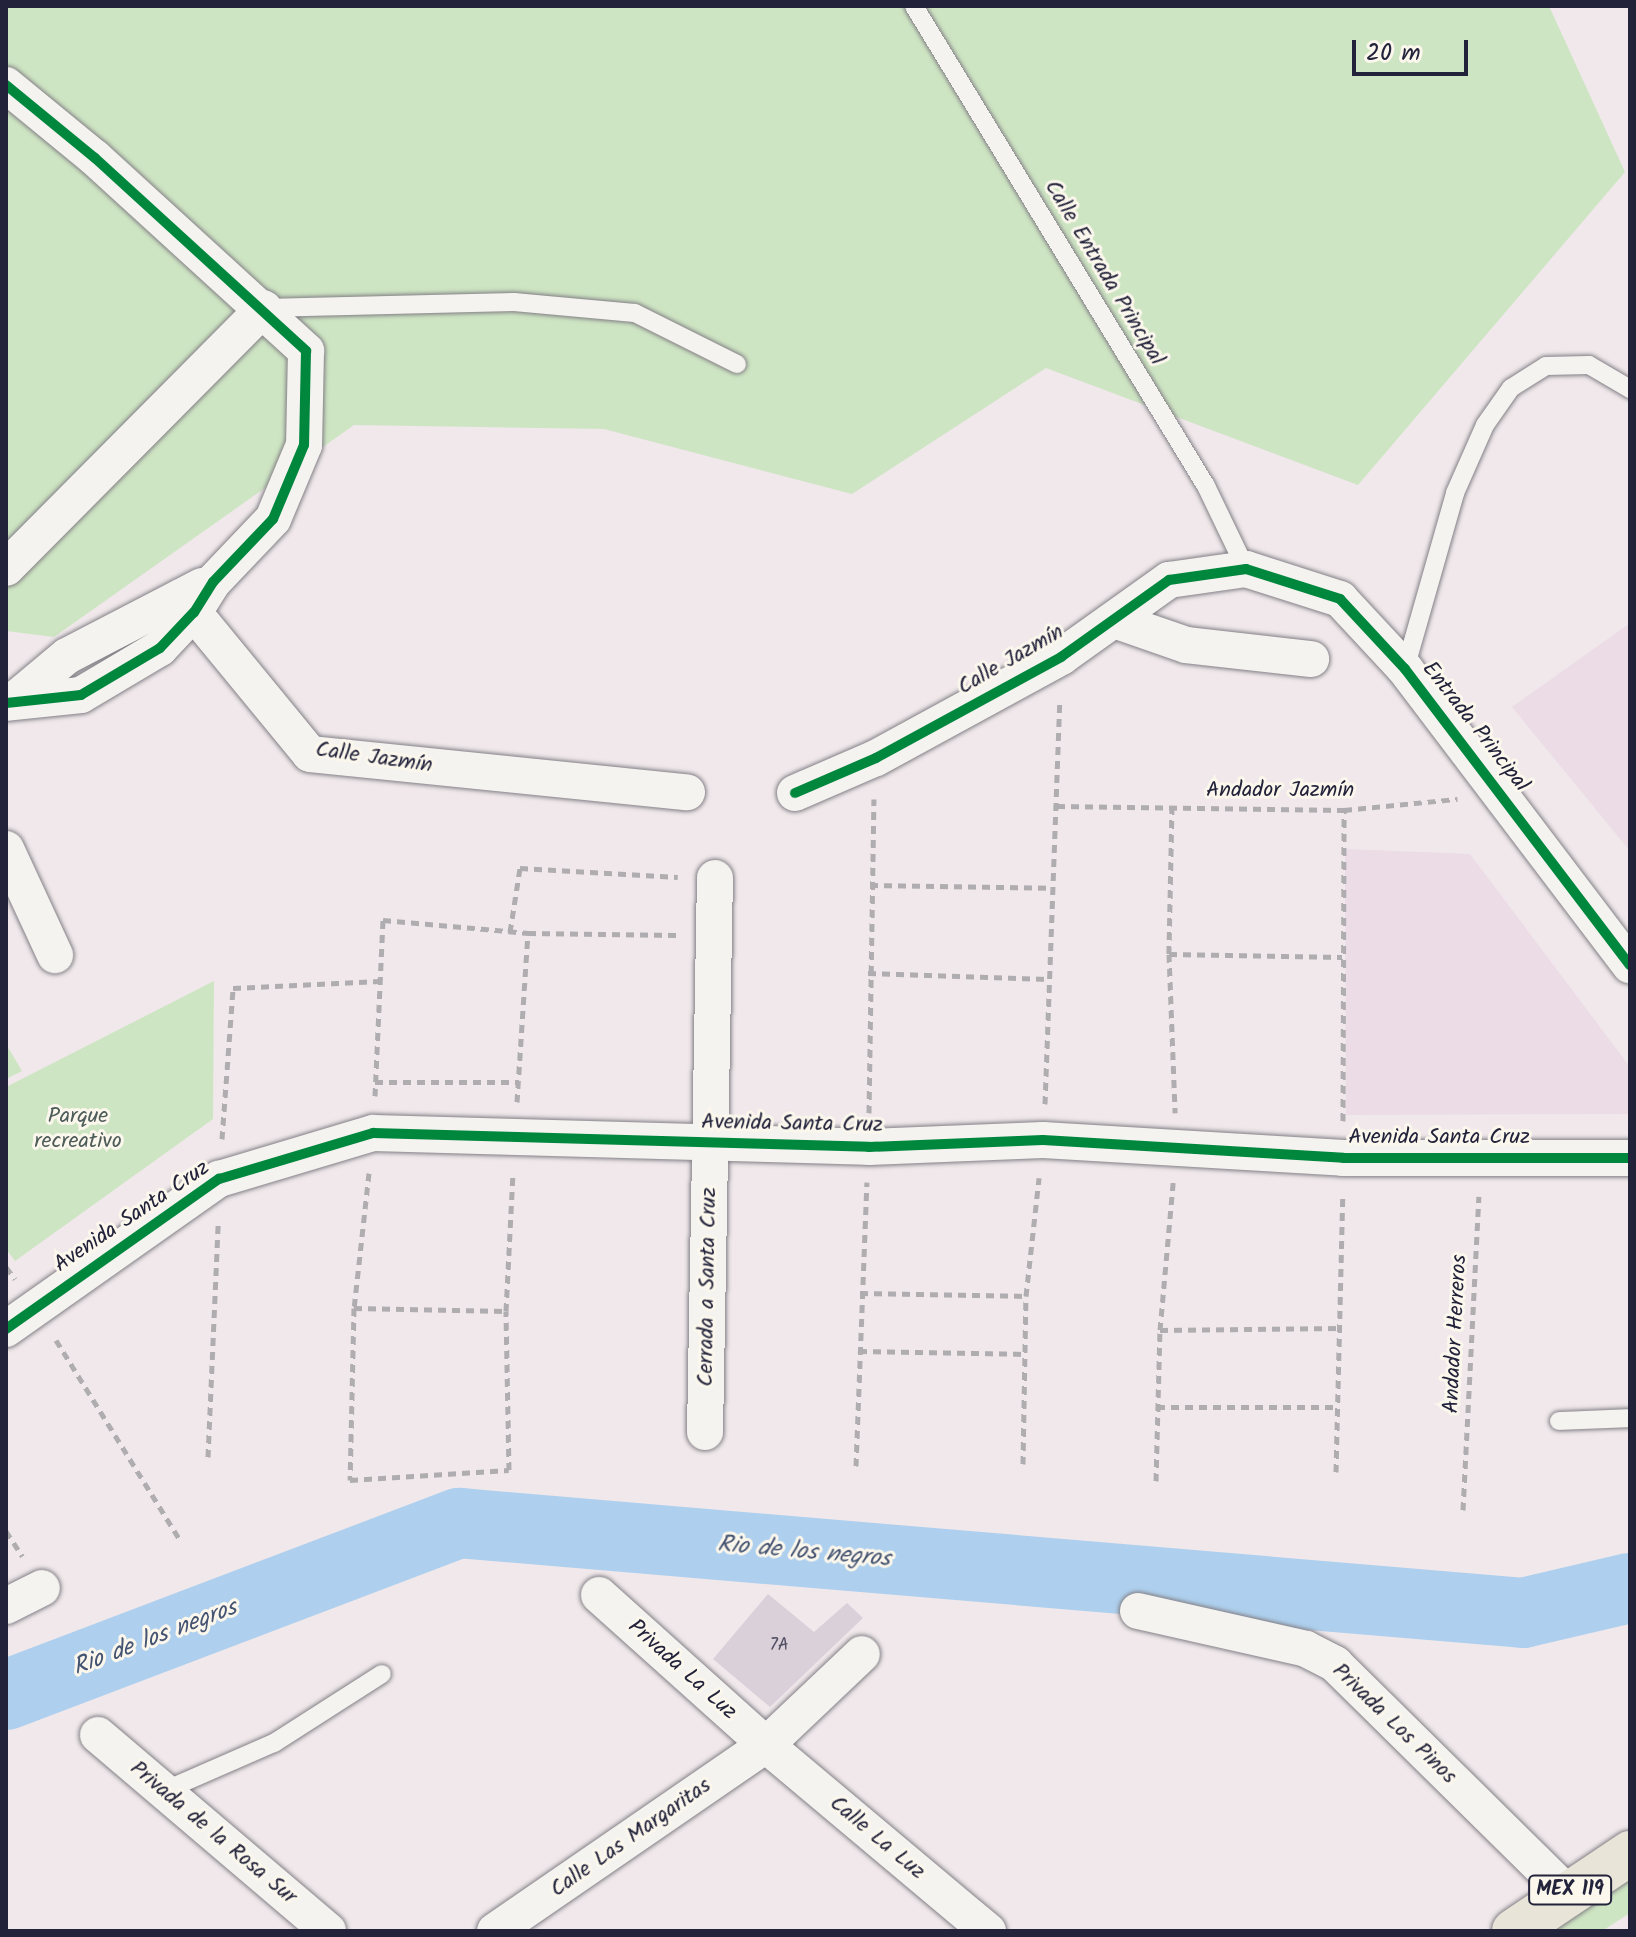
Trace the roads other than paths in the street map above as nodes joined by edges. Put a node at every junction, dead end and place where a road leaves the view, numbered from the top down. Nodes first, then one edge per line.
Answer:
1 (914, 6) edge
2 (6, 85) edge
3 (264, 308) junction
4 (737, 364) dead end
5 (1630, 389) edge
6 (6, 568) edge
7 (1246, 569) junction
8 (187, 604) junction
9 (1114, 620) junction
10 (83, 648) junction
11 (1311, 659) dead end
12 (1405, 669) junction
13 (102, 682) junction
14 (10, 702) edge
15 (687, 792) dead end
16 (795, 793) dead end
17 (6, 849) edge
18 (715, 878) road end
19 (55, 955) dead end
20 (1630, 965) edge
21 (712, 1143) junction
22 (1630, 1158) edge
23 (6, 1329) edge
24 (1630, 1418) edge
25 (1559, 1421) dead end
26 (705, 1432) dead end
27 (42, 1588) dead end
28 (599, 1595) dead end
29 (6, 1606) edge
30 (1138, 1611) dead end
31 (862, 1654) dead end
32 (382, 1674) dead end
33 (98, 1735) dead end
34 (766, 1745) junction
35 (164, 1791) junction
36 (1630, 1853) edge
37 (1566, 1892) junction
38 (328, 1931) edge
39 (495, 1931) edge
40 (988, 1931) edge
41 (1514, 1931) edge

1 - 7 lane, Calle Entrada Principal
2 - 3 street
3 - 4 lane
3 - 6 street
3 - 8 street
5 - 12 lane
7 - 9 street, Calle Jazmín
7 - 12 street, Entrada Principal
8 - 10 street
8 - 13 street
8 - 15 street, Calle Jazmín
9 - 11 street
9 - 16 street, Calle Jazmín
10 - 13 street
10 - 14 street
12 - 20 street, Entrada Principal
13 - 14 street
17 - 19 street
18 - 21 street, Cerrada a Santa Cruz
21 - 22 street, Avenida Santa Cruz
21 - 23 street, Avenida Santa Cruz
21 - 26 street, Cerrada a Santa Cruz
24 - 25 lane
27 - 29 street
28 - 34 street, Privada La Luz
30 - 37 street, Privada Los Pinos
31 - 34 street, Calle Las Margaritas
32 - 35 lane
33 - 35 street, Privada de la Rosa Sur
34 - 39 street, Calle Las Margaritas
34 - 40 street, Calle La Luz
35 - 38 street, Privada de la Rosa Sur
36 - 37 main road, MEX 119
37 - 41 main road, MEX 119

